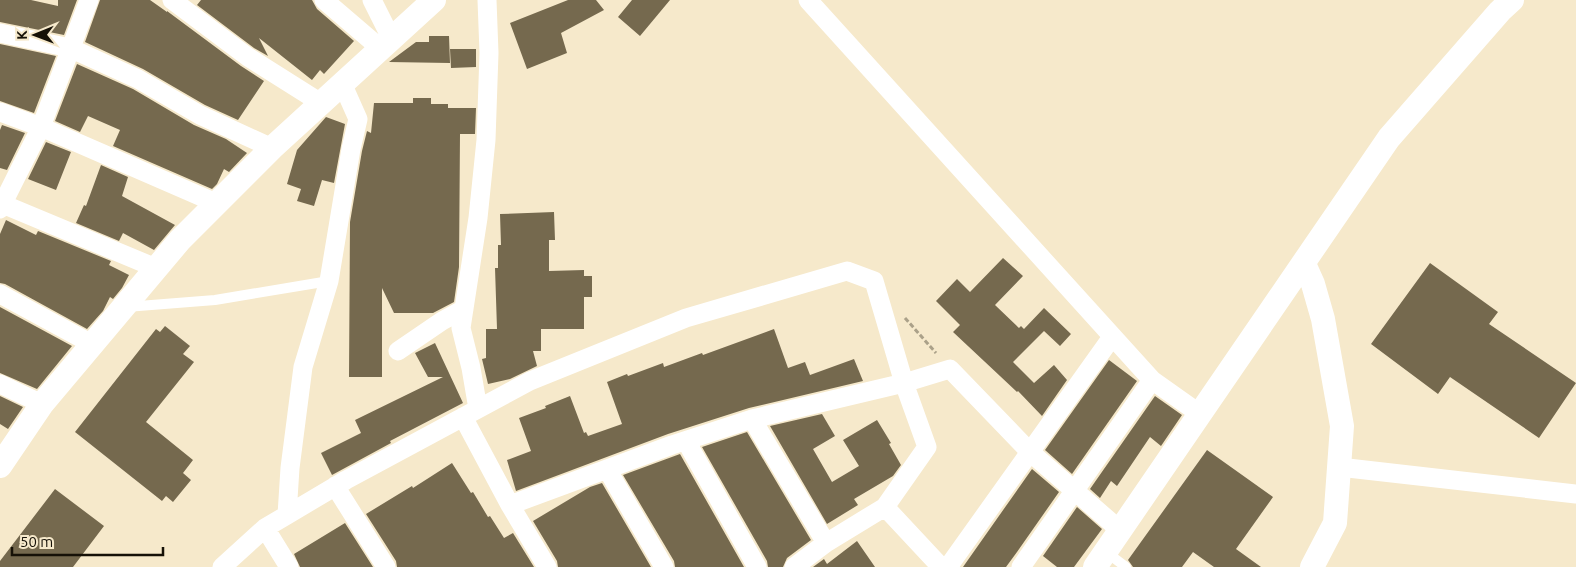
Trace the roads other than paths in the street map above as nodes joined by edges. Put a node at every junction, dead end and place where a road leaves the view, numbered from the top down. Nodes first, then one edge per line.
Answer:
1 (89, 0) edge
2 (172, 0) edge
3 (324, 0) edge
4 (372, 0) edge
5 (434, 0) edge
6 (487, 0) edge
7 (808, 0) edge
8 (1512, 0) edge
9 (0, 33) edge
10 (386, 43) junction
11 (70, 48) junction
12 (342, 83) junction
13 (321, 103) junction
14 (0, 112) edge
15 (41, 127) junction
16 (272, 148) junction
17 (216, 203) junction
18 (1, 205) edge
19 (1304, 264) junction
20 (156, 268) junction
21 (330, 281) junction
22 (0, 294) edge
23 (123, 308) junction
24 (464, 309) junction
25 (1112, 337) junction
26 (92, 344) junction
27 (398, 351) dead end
28 (1152, 380) junction
29 (904, 383) junction
30 (0, 384) edge
31 (42, 404) junction
32 (471, 413) junction
33 (1200, 414) junction
34 (752, 419) junction
35 (686, 441) junction
36 (1030, 452) junction
37 (0, 466) edge
38 (1339, 467) junction
39 (607, 469) junction
40 (335, 486) junction
41 (1074, 490) junction
42 (1576, 494) edge
43 (510, 505) junction
44 (884, 507) junction
45 (287, 515) junction
46 (265, 528) junction
47 (1121, 531) junction
48 (826, 542) junction
49 (1100, 560) edge
50 (222, 567) edge
51 (289, 567) edge
52 (386, 567) edge
53 (547, 567) edge
54 (664, 567) edge
55 (757, 567) edge
56 (794, 567) edge
57 (941, 567) edge
58 (948, 567) edge
59 (1021, 567) edge
60 (1126, 567) edge
61 (1312, 567) edge

1 - 11 street
2 - 13 street
3 - 10 street
4 - 10 street
5 - 10 street
6 - 24 street
7 - 25 street
8 - 19 street
9 - 11 street
10 - 12 street
11 - 15 street
11 - 16 street
12 - 13 street
12 - 21 street
13 - 16 street
14 - 15 street
15 - 17 street
15 - 18 street
16 - 17 street
17 - 20 street
18 - 20 street
19 - 33 street
19 - 38 street
20 - 23 street
21 - 23 lane
21 - 45 street
22 - 26 street
23 - 26 street
24 - 27 street
24 - 32 street
25 - 28 street
25 - 36 street
26 - 31 street
28 - 33 street
28 - 41 street
29 - 32 street
29 - 34 street
29 - 36 street
29 - 44 street
30 - 31 street
31 - 37 street
32 - 40 street
32 - 43 street
33 - 47 street
34 - 35 street
34 - 48 street
35 - 39 street
35 - 55 street
36 - 41 street
36 - 58 street
38 - 42 street
38 - 61 street
39 - 43 street
39 - 54 street
40 - 45 street
40 - 52 street
41 - 47 street
41 - 59 street
43 - 53 street
44 - 48 street
44 - 57 street
45 - 46 street
46 - 50 street
46 - 51 street
47 - 49 street
48 - 56 street
49 - 60 lane

